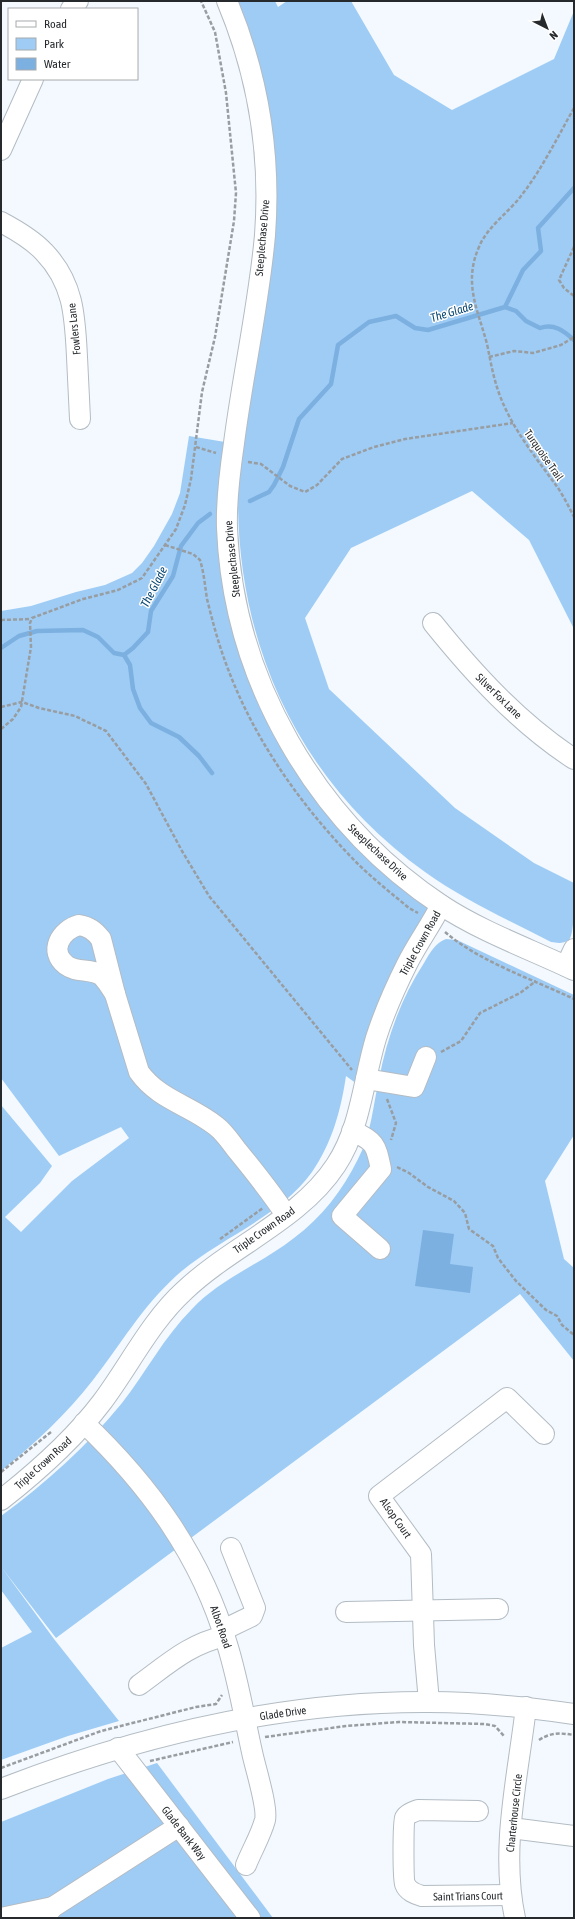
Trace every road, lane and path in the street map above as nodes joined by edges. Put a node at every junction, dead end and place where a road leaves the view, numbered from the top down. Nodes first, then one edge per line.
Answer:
1 (201, 1) edge
2 (227, 1) edge
3 (33, 80) edge
4 (574, 108) edge
5 (1, 150) edge
6 (1, 222) edge
7 (574, 247) edge
8 (574, 296) edge
9 (574, 337) edge
10 (489, 357) junction
11 (80, 419) dead end
12 (513, 423) junction
13 (196, 447) junction
14 (222, 455) dead end
15 (244, 462) dead end
16 (574, 517) edge
17 (165, 545) junction
18 (186, 552) dead end
19 (1, 620) edge
20 (31, 620) junction
21 (433, 623) dead end
22 (22, 702) junction
23 (1, 707) edge
24 (1, 729) edge
25 (574, 759) edge
26 (409, 908) dead end
27 (437, 913) junction
28 (571, 961) edge
29 (536, 981) junction
30 (115, 994) dead end
31 (574, 999) edge
32 (426, 1057) joint
33 (366, 1080) junction
34 (384, 1093) dead end
35 (352, 1131) junction
36 (391, 1141) dead end
37 (391, 1165) dead end
38 (286, 1216) junction
39 (380, 1249) dead end
40 (574, 1335) edge
41 (84, 1424) junction
42 (544, 1434) dead end
43 (1, 1500) edge
44 (231, 1548) dead end
45 (423, 1609) junction
46 (498, 1609) dead end
47 (346, 1612) dead end
48 (224, 1633) junction
49 (138, 1685) dead end
50 (222, 1690) dead end
51 (429, 1702) junction
52 (526, 1708) junction
53 (574, 1714) edge
54 (246, 1718) junction
55 (574, 1735) edge
56 (250, 1739) junction
57 (505, 1740) dead end
58 (537, 1745) dead end
59 (118, 1748) junction
60 (130, 1765) junction
61 (1, 1768) edge
62 (1, 1789) edge
63 (478, 1811) dead end
64 (180, 1826) junction
65 (511, 1828) junction
66 (574, 1836) edge
67 (246, 1865) dead end
68 (510, 1895) junction
69 (49, 1912) edge
70 (1, 1918) edge
71 (250, 1918) edge
72 (515, 1918) edge

1 - 13 path
2 - 27 street, Steeplechase Drive
3 - 5 street
4 - 10 path, Turquoise Trail
6 - 11 street, Fowlers Lane
7 - 8 path
9 - 10 path
10 - 12 path, Turquoise Trail
12 - 15 path
12 - 16 path, Turquoise Trail
13 - 14 path
13 - 17 path
17 - 18 path
17 - 20 path
19 - 20 path
20 - 22 path
21 - 25 street, Silver Fox Lane
22 - 23 path
22 - 24 path
22 - 33 path
26 - 27 path
27 - 28 street, Steeplechase Drive
27 - 29 path
27 - 33 street, Triple Crown Road
29 - 31 path
29 - 32 path
30 - 38 street
32 - 33 street
33 - 35 street, Triple Crown Road
34 - 36 path
35 - 38 street, Triple Crown Road
35 - 39 street
37 - 40 path
38 - 41 street, Triple Crown Road
41 - 43 street, Triple Crown Road
41 - 48 street, Albot Road
42 - 45 street, Alsop Court
44 - 48 street
45 - 46 street
45 - 47 street
45 - 51 street, Alsop Court
48 - 49 street
48 - 54 street, Albot Road
50 - 61 path
51 - 52 street, Glade Drive
51 - 54 street, Glade Drive
52 - 53 street, Glade Drive
52 - 65 street, Charterhouse Circle
54 - 56 street, Albot Road
54 - 59 street, Glade Drive
55 - 58 path
56 - 57 path
56 - 60 path
56 - 67 street, Albot Road
59 - 60 street, Glade Bank Way
59 - 62 street, Glade Drive
60 - 64 street, Glade Bank Way
63 - 68 street, Saint Trians Court
64 - 69 street
64 - 71 street, Glade Bank Way
65 - 66 street
65 - 68 street, Charterhouse Circle
68 - 72 street, Charterhouse Circle
69 - 70 street

